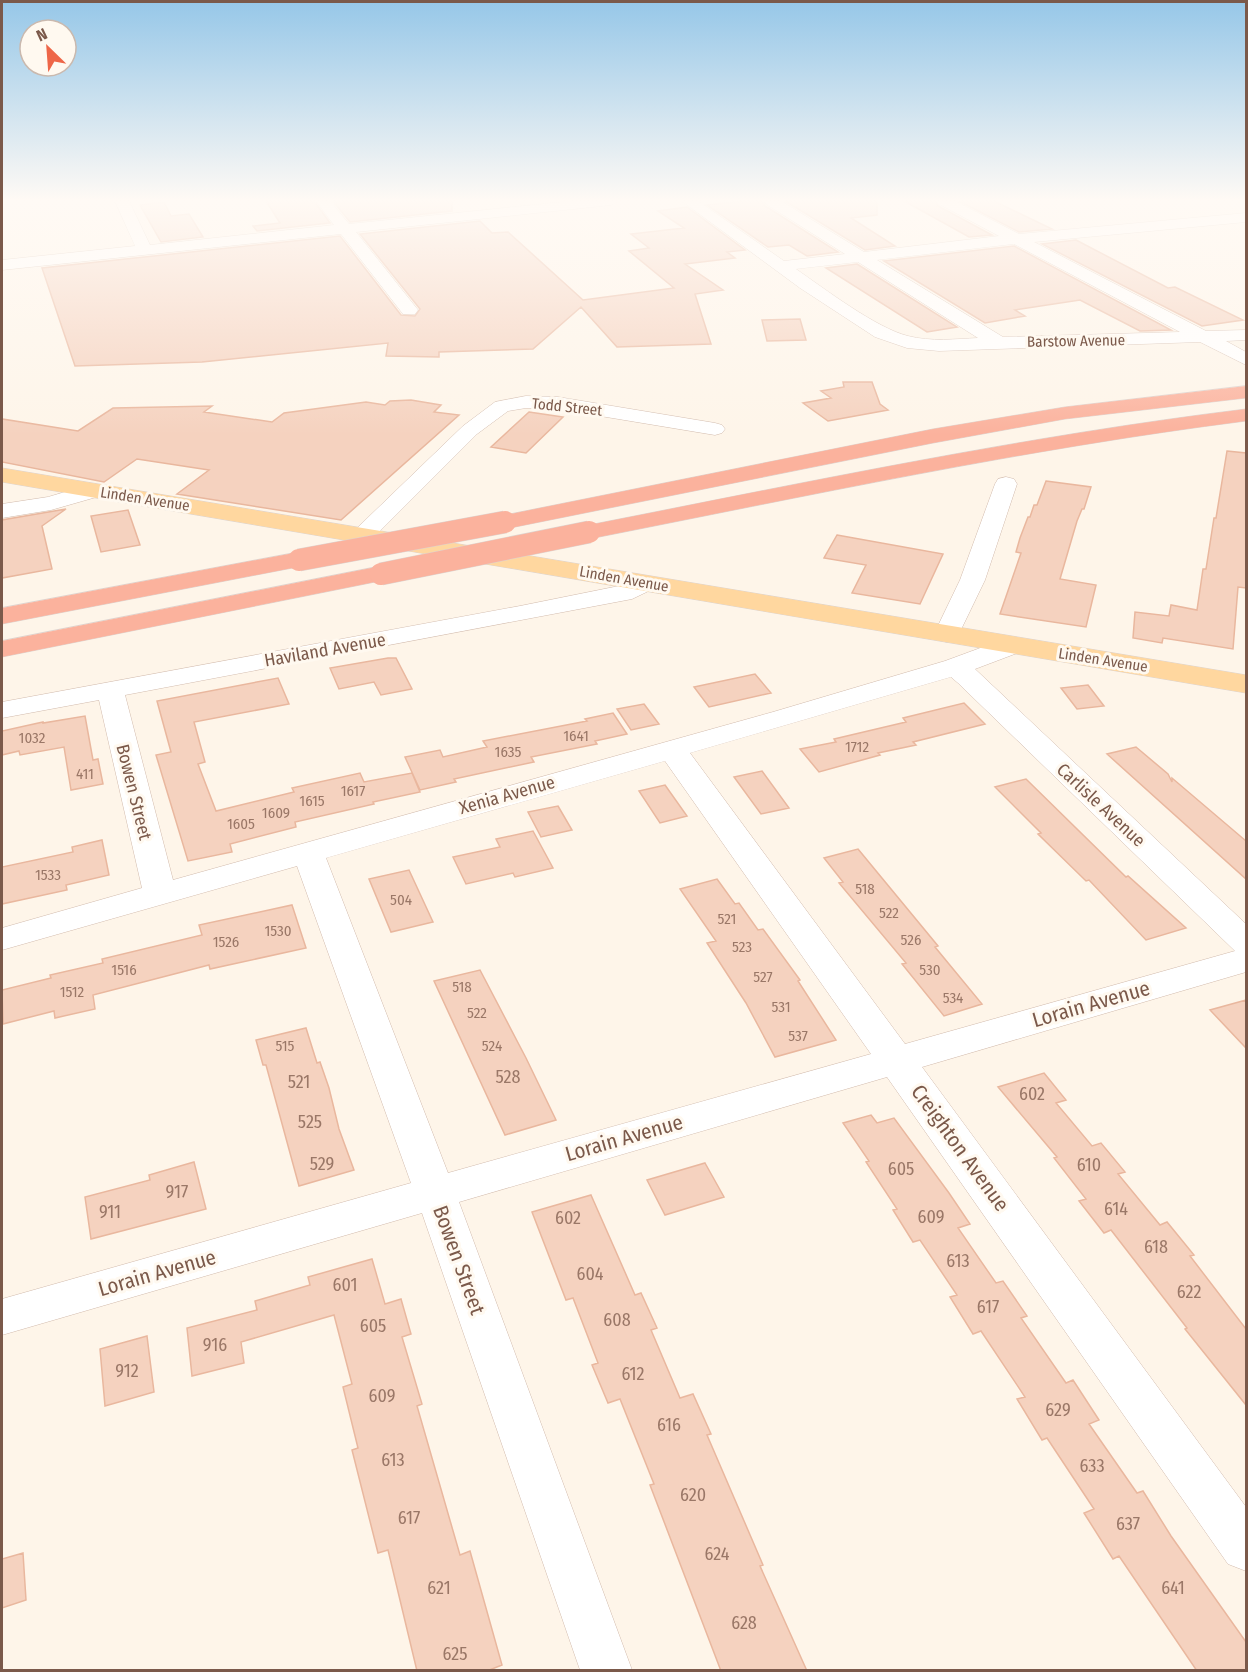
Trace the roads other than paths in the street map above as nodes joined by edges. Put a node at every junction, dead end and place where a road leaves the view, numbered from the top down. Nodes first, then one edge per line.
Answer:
1 (384, 279) edge
2 (801, 279) edge
3 (897, 279) edge
4 (1094, 279) edge
5 (409, 310) dead end
6 (1246, 335) edge
7 (1204, 337) junction
8 (999, 343) junction
9 (1246, 358) edge
10 (1246, 392) edge
11 (1236, 416) edge
12 (715, 429) dead end
13 (2, 475) edge
14 (1006, 484) dead end
15 (92, 490) junction
16 (2, 511) edge
17 (363, 536) junction
18 (646, 583) junction
19 (128, 591) junction
20 (276, 595) junction
21 (2, 611) edge
22 (2, 616) edge
23 (947, 634) junction
24 (1011, 646) junction
25 (2, 649) edge
26 (2, 662) edge
27 (955, 667) junction
28 (1246, 684) edge
29 (110, 690) junction
30 (2, 710) edge
31 (672, 748) junction
32 (308, 852) junction
33 (160, 894) junction
34 (2, 939) edge
35 (1246, 943) edge
36 (1246, 960) edge
37 (897, 1060) junction
38 (434, 1194) junction
39 (2, 1317) edge
40 (1246, 1547) edge
41 (606, 1671) edge

1 - 5 street
2 - 8 street, Barstow Avenue
3 - 8 street
4 - 7 street
6 - 7 street, Barstow Avenue
7 - 8 street, Barstow Avenue
7 - 9 street
10 - 19 highway, bridge
11 - 20 highway, bridge
12 - 17 street, Todd Street
13 - 15 main road, Linden Avenue
14 - 23 street
15 - 16 street
15 - 17 main road, Linden Avenue
17 - 18 main road, Linden Avenue
18 - 23 main road, Linden Avenue
18 - 29 street, Haviland Avenue
19 - 21 highway
19 - 22 highway
20 - 25 highway
20 - 26 highway
23 - 24 main road, Linden Avenue
24 - 27 street, Xenia Avenue
24 - 28 main road, Linden Avenue
27 - 31 street, Xenia Avenue
27 - 35 street, Carlisle Avenue
29 - 30 street, Haviland Avenue
29 - 33 street, Bowen Street
31 - 32 street, Xenia Avenue
31 - 37 street, Creighton Avenue
32 - 33 street, Xenia Avenue
32 - 38 street, Bowen Street
33 - 34 street, Xenia Avenue
36 - 37 street, Lorain Avenue
37 - 38 street, Lorain Avenue
37 - 40 street, Creighton Avenue
38 - 39 street, Lorain Avenue
38 - 41 street, Bowen Street

